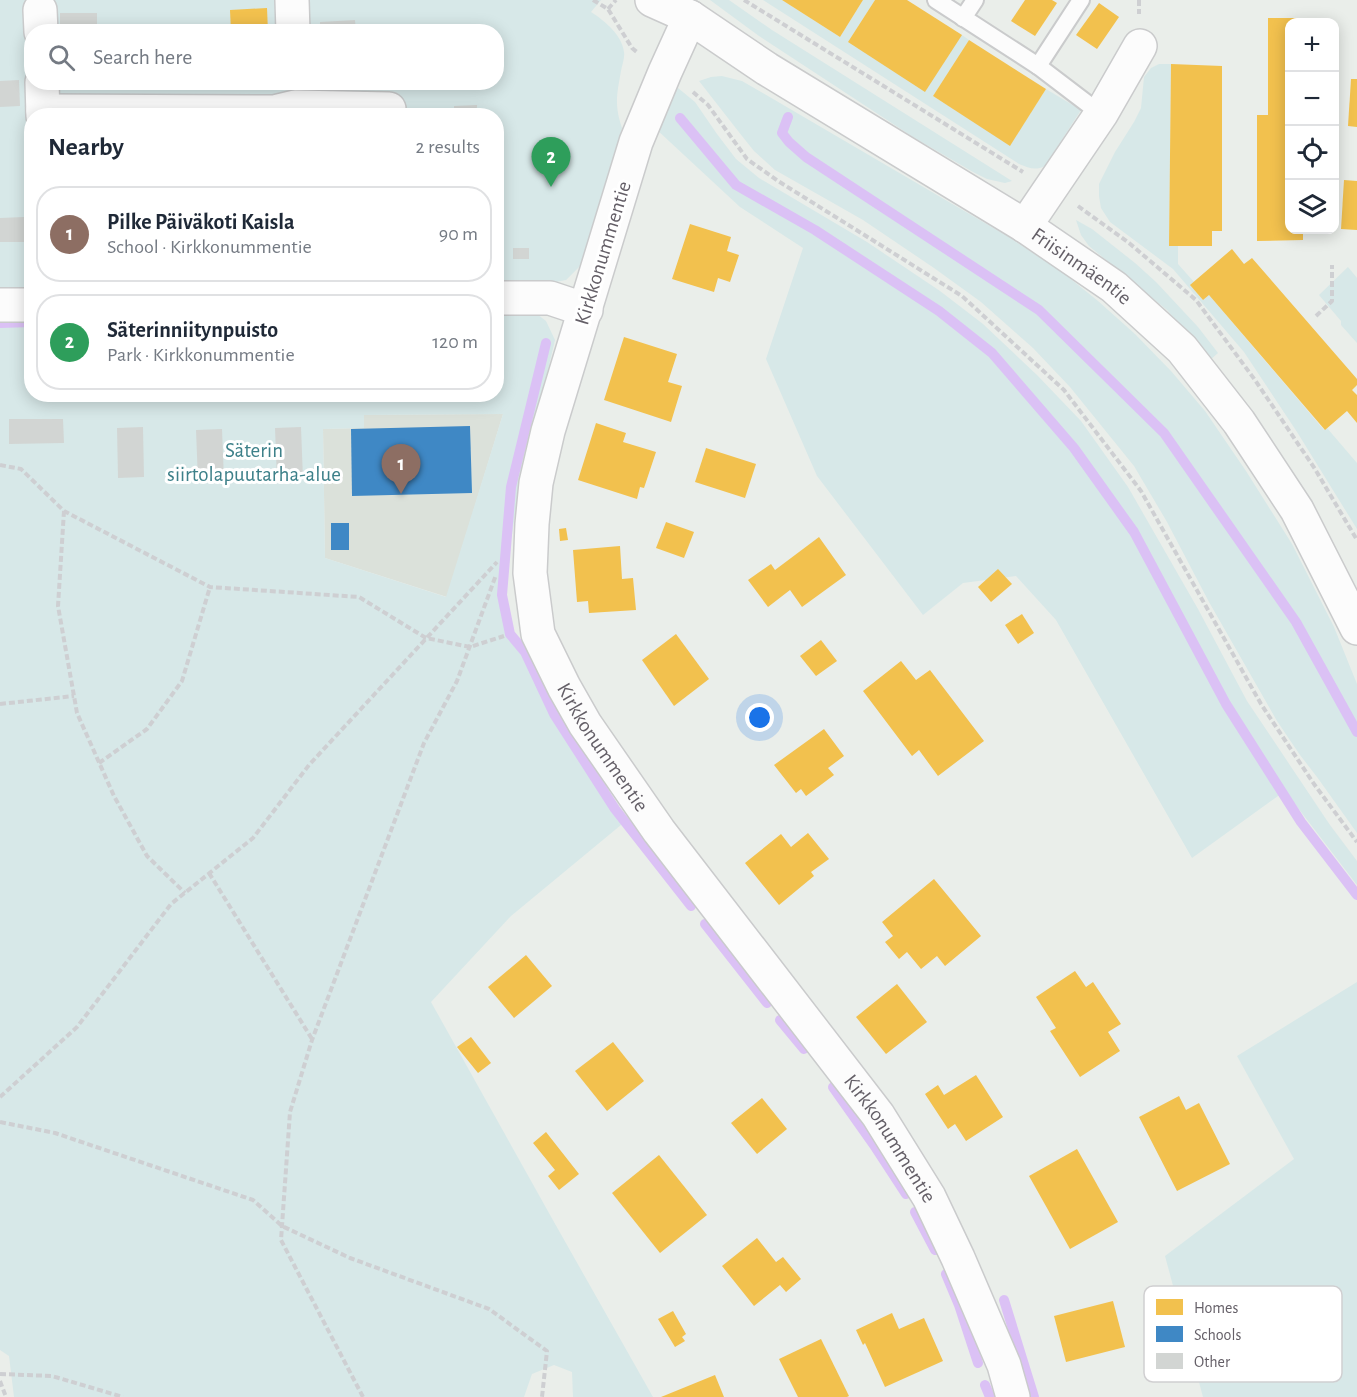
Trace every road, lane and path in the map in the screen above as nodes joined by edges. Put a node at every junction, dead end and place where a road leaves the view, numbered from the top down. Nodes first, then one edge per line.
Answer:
1 (292, 0) edge
2 (593, 0) edge
3 (616, 0) edge
4 (652, 0) edge
5 (936, 0) edge
6 (975, 0) edge
7 (1081, 0) edge
8 (608, 9) junction
9 (684, 9) edge
10 (963, 18) junction
11 (293, 24) edge
12 (1140, 46) dead end
13 (1038, 66) junction
14 (665, 72) junction
15 (43, 103) edge
16 (284, 104) edge
17 (368, 108) edge
18 (1101, 114) junction
19 (1024, 226) junction
20 (1332, 265) dead end
21 (504, 298) edge
22 (0, 305) edge
23 (24, 305) edge
24 (586, 310) junction
25 (1316, 316) dead end
26 (0, 465) edge
27 (64, 512) junction
28 (210, 587) junction
29 (1357, 628) edge
30 (538, 634) junction
31 (426, 638) junction
32 (470, 647) junction
33 (74, 696) junction
34 (0, 704) edge
35 (99, 763) junction
36 (1357, 842) edge
37 (209, 873) junction
38 (185, 893) junction
39 (312, 1040) junction
40 (0, 1097) edge
41 (0, 1122) edge
42 (282, 1226) junction
43 (0, 1374) edge
44 (0, 1381) edge
45 (6, 1397) edge
46 (123, 1397) edge
47 (363, 1397) edge
48 (542, 1397) edge
49 (1013, 1397) edge

1 - 11 street
2 - 8 path
3 - 8 path
4 - 9 street, Friisinmäentie
5 - 10 lane
6 - 10 lane
7 - 13 lane
8 - 14 path
9 - 14 street, Kirkkonummentie
9 - 19 street, Friisinmäentie
10 - 13 lane
12 - 18 street
13 - 18 lane
14 - 24 street, Kirkkonummentie
14 - 36 path
15 - 16 street
16 - 17 street
18 - 19 street
19 - 29 street, Friisinmäentie
20 - 25 path
21 - 24 street
22 - 23 street
24 - 30 street, Kirkkonummentie
26 - 27 path
27 - 28 path
27 - 33 path
28 - 31 path
28 - 35 path
30 - 32 path
30 - 49 street, Kirkkonummentie
31 - 32 path
31 - 32 path
31 - 37 path
32 - 39 path
33 - 34 path
33 - 35 path
35 - 38 path
37 - 38 path
37 - 39 path
38 - 40 path
39 - 42 path
41 - 42 path
42 - 47 path
42 - 48 path
43 - 46 path
44 - 45 path

